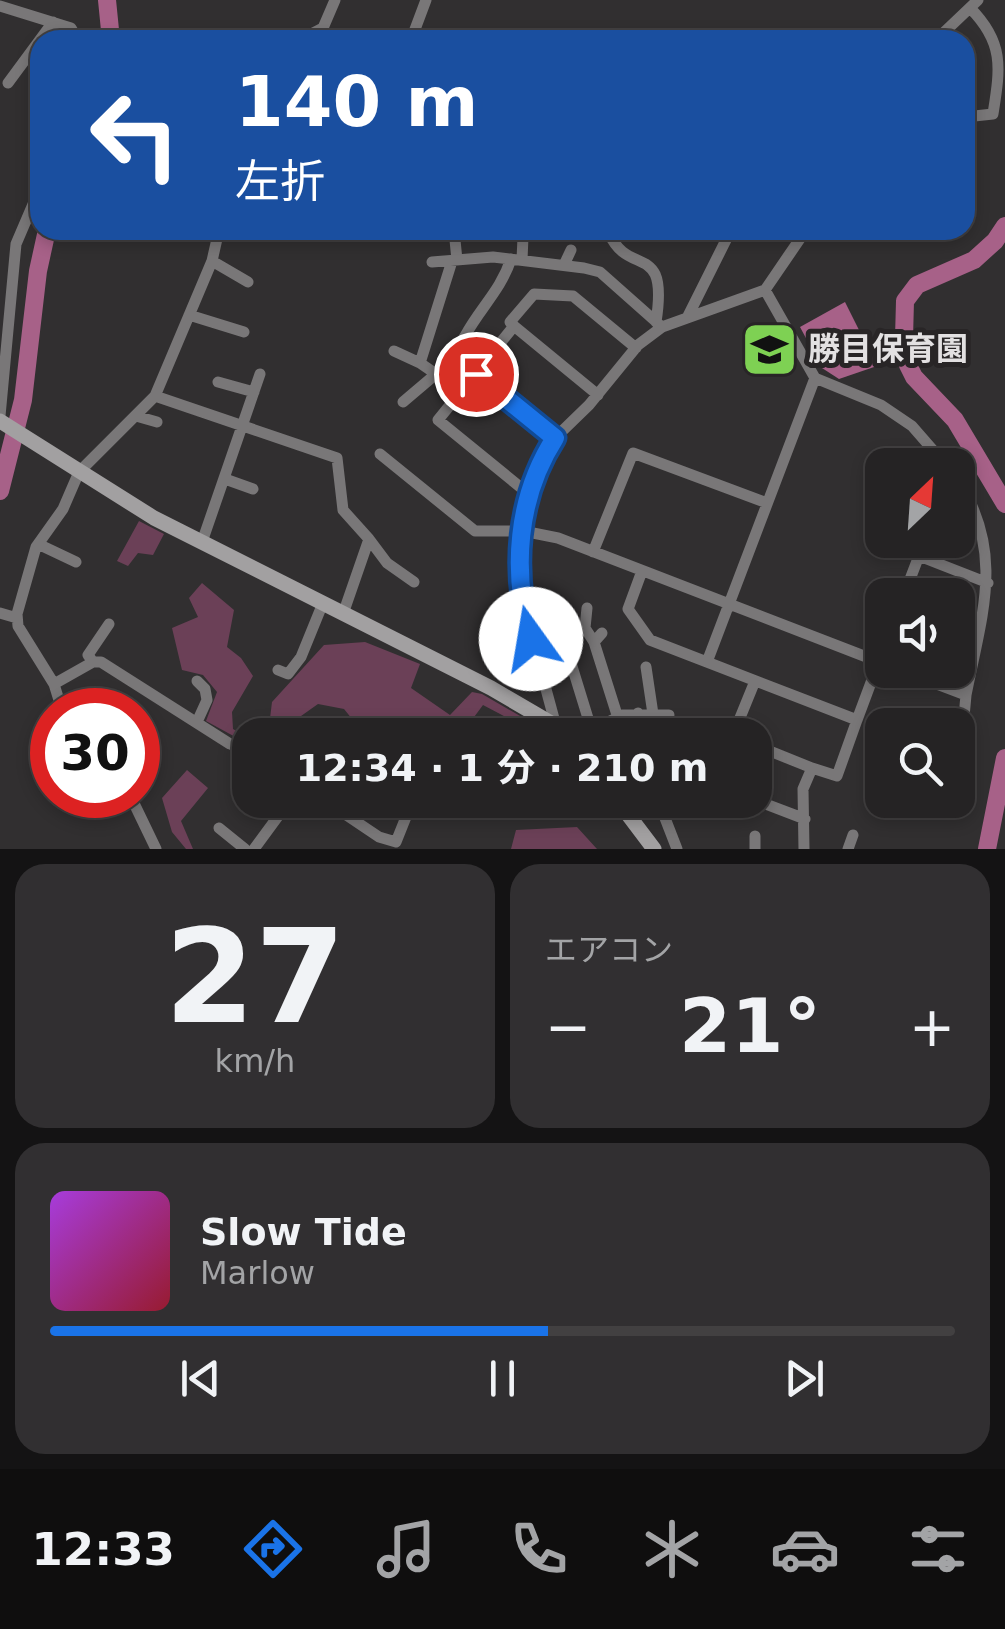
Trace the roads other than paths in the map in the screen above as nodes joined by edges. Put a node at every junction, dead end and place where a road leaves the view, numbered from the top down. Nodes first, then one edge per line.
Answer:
1 (335, 0) edge
2 (426, 0) edge
3 (974, 4) edge
4 (0, 6) edge
5 (52, 22) junction
6 (46, 30) edge
7 (71, 30) edge
8 (319, 30) edge
9 (415, 30) edge
10 (947, 30) edge
11 (30, 52) edge
12 (8, 83) dead end
13 (975, 116) edge
14 (30, 211) edge
15 (217, 240) edge
16 (454, 240) edge
17 (522, 240) edge
18 (612, 240) edge
19 (726, 240) edge
20 (799, 240) edge
21 (571, 250) dead end
22 (454, 260) junction
23 (516, 260) junction
24 (212, 262) junction
25 (432, 262) dead end
26 (564, 266) junction
27 (248, 282) dead end
28 (765, 290) junction
29 (190, 315) junction
30 (688, 316) junction
31 (659, 324) junction
32 (514, 326) junction
33 (244, 332) dead end
34 (636, 348) junction
35 (394, 351) dead end
36 (420, 363) junction
37 (260, 374) dead end
38 (436, 374) junction
39 (476, 374) junction
40 (815, 378) junction
41 (218, 382) dead end
42 (254, 392) junction
43 (598, 395) junction
44 (154, 396) junction
45 (403, 402) dead end
46 (136, 416) junction
47 (2, 421) edge
48 (157, 422) dead end
49 (243, 426) junction
50 (555, 438) junction
51 (931, 448) edge
52 (380, 454) dead end
53 (79, 472) junction
54 (225, 479) junction
55 (253, 489) dead end
56 (530, 496) junction
57 (767, 503) junction
58 (975, 509) edge
59 (523, 530) junction
60 (370, 538) junction
61 (202, 542) junction
62 (38, 544) junction
63 (594, 552) junction
64 (924, 558) edge
65 (76, 562) dead end
66 (642, 571) junction
67 (414, 582) dead end
68 (988, 583) junction
69 (322, 603) junction
70 (728, 604) junction
71 (587, 608) dead end
72 (0, 613) edge
73 (343, 614) junction
74 (17, 618) junction
75 (109, 624) dead end
76 (977, 640) joint
77 (865, 654) edge
78 (93, 662) junction
79 (707, 662) junction
80 (571, 664) dead end
81 (646, 667) dead end
82 (278, 670) dead end
83 (197, 681) dead end
84 (755, 681) junction
85 (54, 684) junction
86 (55, 688) edge
87 (869, 688) edge
88 (948, 688) edge
89 (966, 695) junction
90 (965, 708) edge
91 (638, 713) junction
92 (653, 714) junction
93 (670, 715) dead end
94 (535, 718) edge
95 (552, 718) edge
96 (588, 718) edge
97 (618, 718) joint
98 (639, 718) edge
99 (740, 718) edge
100 (856, 720) junction
101 (196, 722) junction
102 (232, 742) edge
103 (772, 752) edge
104 (812, 768) junction
105 (772, 807) edge
106 (141, 818) edge
107 (277, 818) edge
108 (350, 818) edge
109 (406, 818) edge
110 (628, 818) edge
111 (665, 818) edge
112 (804, 819) junction
113 (219, 828) dead end
114 (853, 835) dead end
115 (648, 847) edge
116 (156, 849) edge
117 (246, 849) edge
118 (254, 849) edge
119 (677, 849) edge
120 (804, 849) edge
121 (848, 849) edge

1 - 8 street
2 - 9 street
3 - 10 street
3 - 13 street
4 - 5 street
5 - 6 street
5 - 7 street
11 - 12 street
14 - 47 street
15 - 24 street
16 - 22 street
17 - 23 street
18 - 31 street
19 - 30 street
20 - 28 street
21 - 26 street
22 - 23 street
22 - 25 street
22 - 36 street
23 - 26 street
23 - 38 street
24 - 27 street
24 - 29 street
26 - 31 street
28 - 30 street
28 - 40 street
29 - 33 street
29 - 44 street
30 - 31 street
31 - 34 street
32 - 34 street
32 - 39 street
32 - 43 street
34 - 43 street
35 - 36 street
36 - 38 street
37 - 42 street
38 - 45 street
39 - 50 street
39 - 56 street
40 - 51 street
40 - 57 street
41 - 42 street
42 - 49 street
43 - 50 street
44 - 46 street
44 - 49 street
46 - 48 street
46 - 53 street
47 - 53 street
49 - 54 street
49 - 60 street
50 - 56 street
52 - 59 street
53 - 61 street
53 - 62 street
54 - 55 street
54 - 61 street
56 - 59 street
57 - 63 street
57 - 70 street
58 - 68 street
59 - 63 street
59 - 95 street
60 - 67 street
60 - 73 street
61 - 69 street
62 - 65 street
62 - 74 street
63 - 66 street
64 - 68 street
66 - 70 street
66 - 79 street
68 - 76 street
69 - 73 street
69 - 82 street
70 - 77 street
70 - 79 street
71 - 97 street
72 - 74 street
73 - 94 street
74 - 85 street
75 - 78 street
76 - 89 street
78 - 85 street
78 - 101 street
79 - 84 street
80 - 96 street
81 - 92 street
83 - 101 street
84 - 99 street
84 - 100 street
85 - 86 street
87 - 100 street
88 - 89 street
89 - 90 street
91 - 92 street
91 - 97 street
91 - 98 street
92 - 93 street
100 - 104 street
101 - 102 street
103 - 104 street
104 - 112 street
105 - 112 street
106 - 116 street
107 - 118 street
108 - 109 street
110 - 115 street
111 - 119 street
112 - 120 street
113 - 117 street
114 - 121 street

